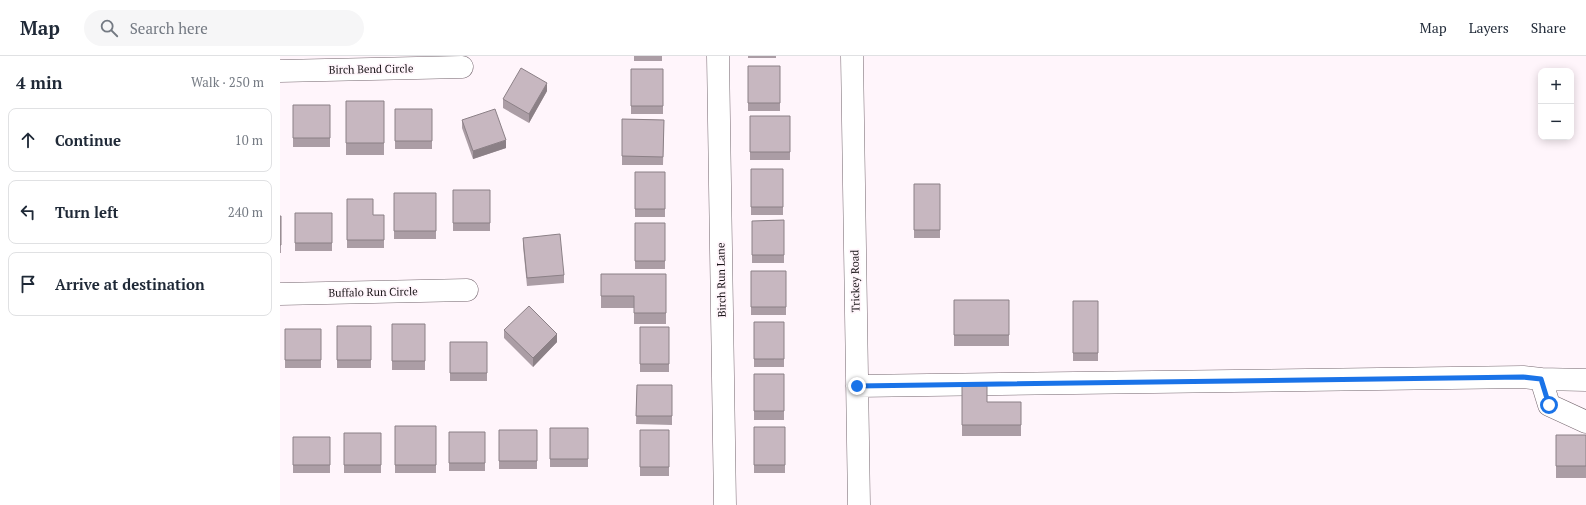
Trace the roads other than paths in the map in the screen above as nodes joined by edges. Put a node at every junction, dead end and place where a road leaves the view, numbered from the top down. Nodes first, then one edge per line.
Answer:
1 (718, 56) edge
2 (852, 56) edge
3 (462, 67) dead end
4 (280, 71) edge
5 (466, 290) dead end
6 (280, 294) edge
7 (1541, 379) junction
8 (1586, 380) edge
9 (857, 386) junction
10 (1586, 422) edge
11 (725, 505) edge
12 (859, 505) edge

1 - 11 street, Birch Run Lane
2 - 9 street, Trickey Road
3 - 4 street, Birch Bend Circle
5 - 6 street, Buffalo Run Circle
7 - 8 street
7 - 9 street
7 - 10 street
9 - 12 street, Trickey Road

